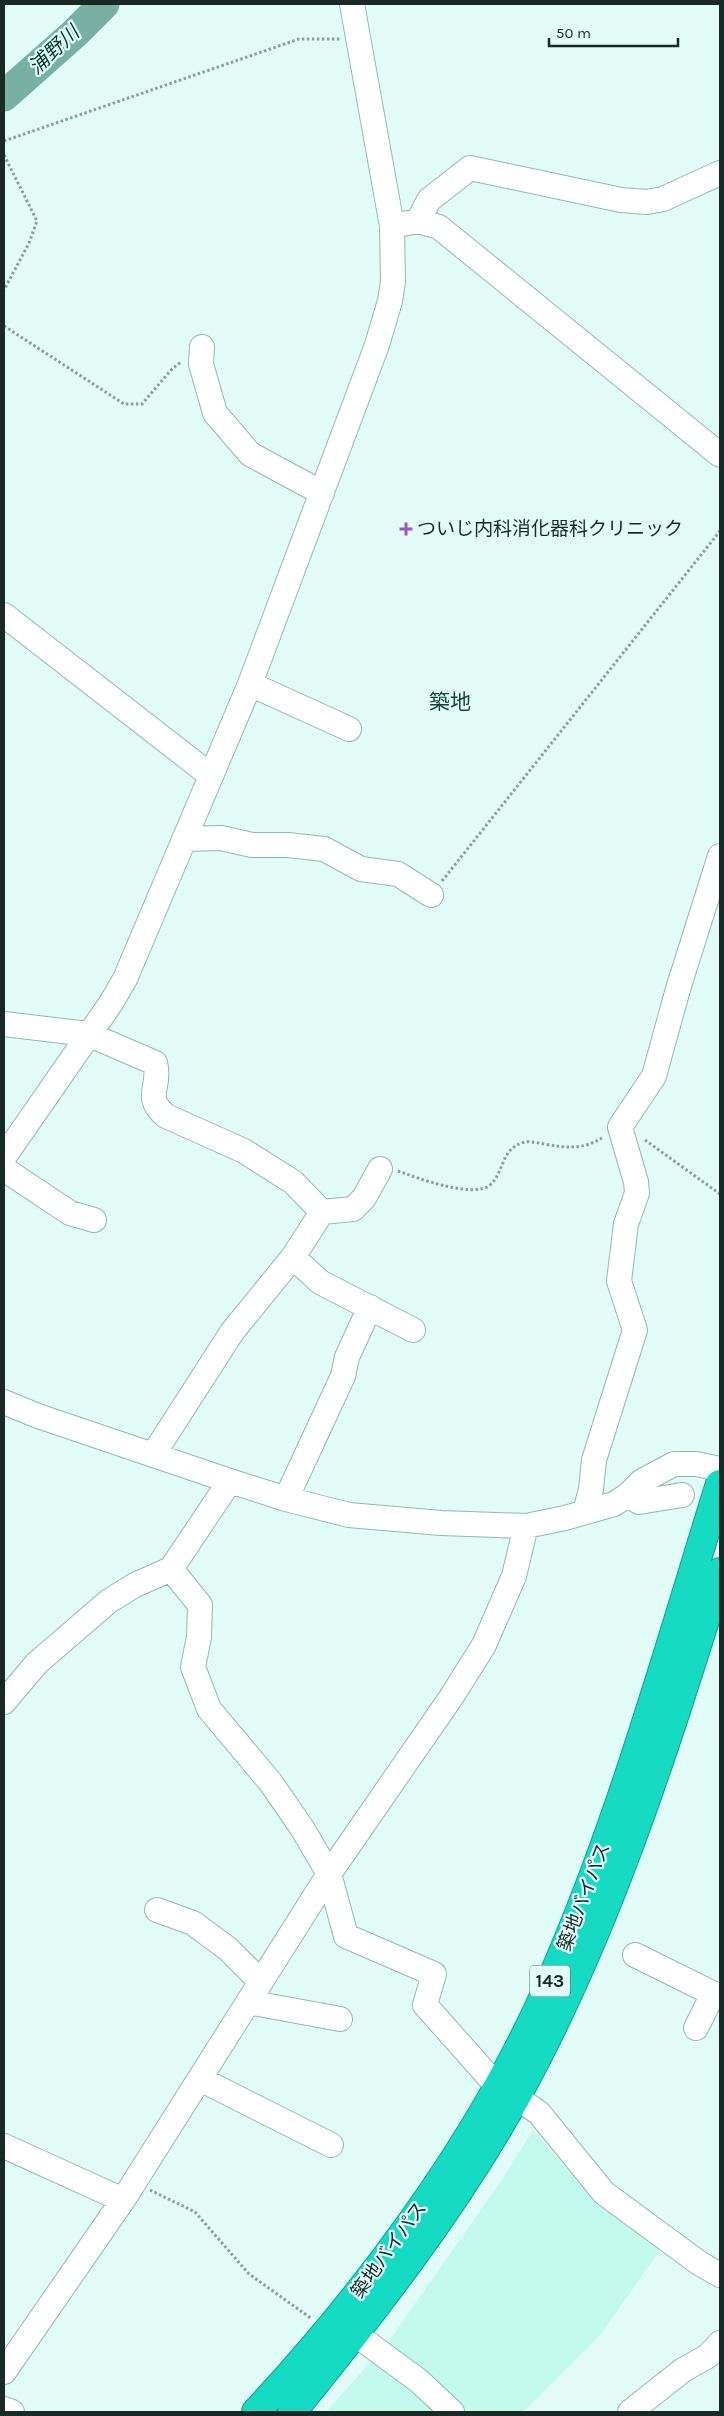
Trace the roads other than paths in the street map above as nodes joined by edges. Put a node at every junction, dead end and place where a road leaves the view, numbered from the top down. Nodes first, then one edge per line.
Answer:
1 (355, 21) edge
2 (720, 173) edge
3 (418, 221) junction
4 (392, 226) junction
5 (202, 347) road end
6 (720, 455) edge
7 (322, 493) junction
8 (4, 614) edge
9 (250, 684) junction
10 (349, 729) dead end
11 (210, 775) junction
12 (184, 839) junction
13 (720, 856) edge
14 (431, 895) road end
15 (4, 1024) edge
16 (88, 1034) junction
17 (4, 1157) edge
18 (4, 1169) edge
19 (380, 1169) road end
20 (322, 1212) junction
21 (94, 1220) dead end
22 (292, 1257) junction
23 (370, 1307) junction
24 (413, 1330) dead end
25 (4, 1402) edge
26 (153, 1455) junction
27 (720, 1470) edge
28 (230, 1481) junction
29 (720, 1484) edge
30 (628, 1495) junction
31 (682, 1495) dead end
32 (286, 1499) junction
33 (584, 1512) junction
34 (526, 1526) junction
35 (171, 1569) junction
36 (720, 1572) edge
37 (4, 1702) edge
38 (328, 1874) junction
39 (157, 1910) dead end
40 (635, 1955) dead end
41 (261, 1982) junction
42 (717, 1996) edge
43 (248, 2002) junction
44 (340, 2019) dead end
45 (696, 2028) dead end
46 (200, 2079) junction
47 (507, 2092) junction
48 (331, 2145) dead end
49 (4, 2146) edge
50 (128, 2191) junction
51 (720, 2275) edge
52 (355, 2334) junction
53 (720, 2343) edge
54 (4, 2372) edge
55 (4, 2409) edge
56 (12, 2412) edge
57 (256, 2412) edge
58 (292, 2412) edge
59 (452, 2412) edge
60 (630, 2412) edge

1 - 4 street
2 - 3 street
3 - 4 street
3 - 6 street
4 - 7 street
5 - 7 street
7 - 9 street
8 - 11 street
9 - 10 street
9 - 11 street
11 - 12 street
12 - 14 street
12 - 16 street
13 - 33 street
15 - 16 street
16 - 17 street
16 - 20 street
18 - 21 street
19 - 20 street
20 - 22 street
22 - 23 street
22 - 26 street
23 - 24 street
23 - 32 street
25 - 26 street
26 - 28 street
27 - 30 street
28 - 32 street
28 - 35 street
29 - 47 highway, 築地バイパス / 143
30 - 31 street
30 - 33 street
32 - 34 street
33 - 34 street
34 - 38 street
35 - 37 street
35 - 38 street
36 - 47 highway, 築地バイパス / 143
38 - 41 street
38 - 47 street
39 - 41 street
40 - 42 street
41 - 43 street
42 - 45 street
43 - 44 street
43 - 46 street
46 - 48 street
46 - 50 street
47 - 51 street
47 - 52 highway, 築地バイパス / 143
47 - 57 highway, 築地バイパス / 143
49 - 50 street
50 - 54 street
52 - 58 highway, 築地バイパス / 143
52 - 59 street
53 - 60 street
55 - 56 street

